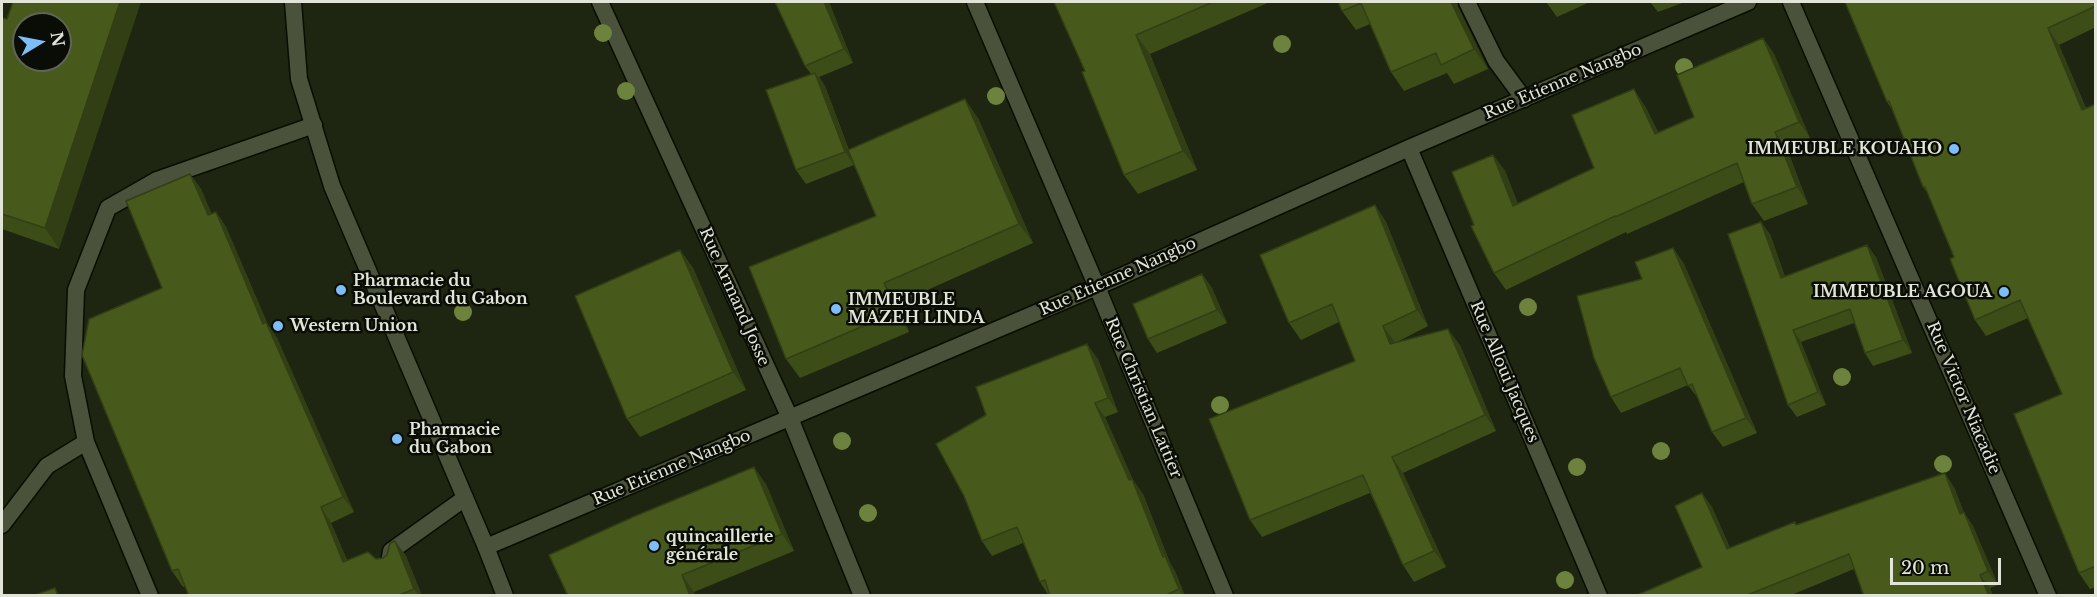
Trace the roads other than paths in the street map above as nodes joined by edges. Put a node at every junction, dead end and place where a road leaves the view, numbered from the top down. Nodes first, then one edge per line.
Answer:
1 (293, 2) edge
2 (600, 2) edge
3 (975, 2) edge
4 (1467, 2) edge
5 (1748, 2) edge
6 (1791, 2) edge
7 (1524, 99) junction
8 (314, 125) junction
9 (1409, 148) junction
10 (1097, 287) junction
11 (790, 418) junction
12 (86, 442) junction
13 (465, 498) junction
14 (2, 525) edge
15 (486, 547) junction
16 (389, 564) edge
17 (503, 595) edge
18 (150, 596) edge
19 (862, 596) edge
20 (1225, 596) edge
21 (1599, 596) edge
22 (2048, 596) edge

1 - 8 street
2 - 11 street, Rue Armand Josse
3 - 10 street, Rue Christian Lattier
4 - 7 street
5 - 7 street, Rue Etienne Nangbo
6 - 22 street, Rue Victor Niacadie
7 - 9 street, Rue Etienne Nangbo
8 - 12 street
8 - 13 street
9 - 10 street, Rue Etienne Nangbo
9 - 21 street, Rue Alloui Jacques
10 - 11 street, Rue Etienne Nangbo
10 - 20 street, Rue Christian Lattier
11 - 15 street, Rue Etienne Nangbo
11 - 19 street, Rue Armand Josse
12 - 14 street
12 - 18 street
13 - 15 street
13 - 16 street
15 - 17 street

